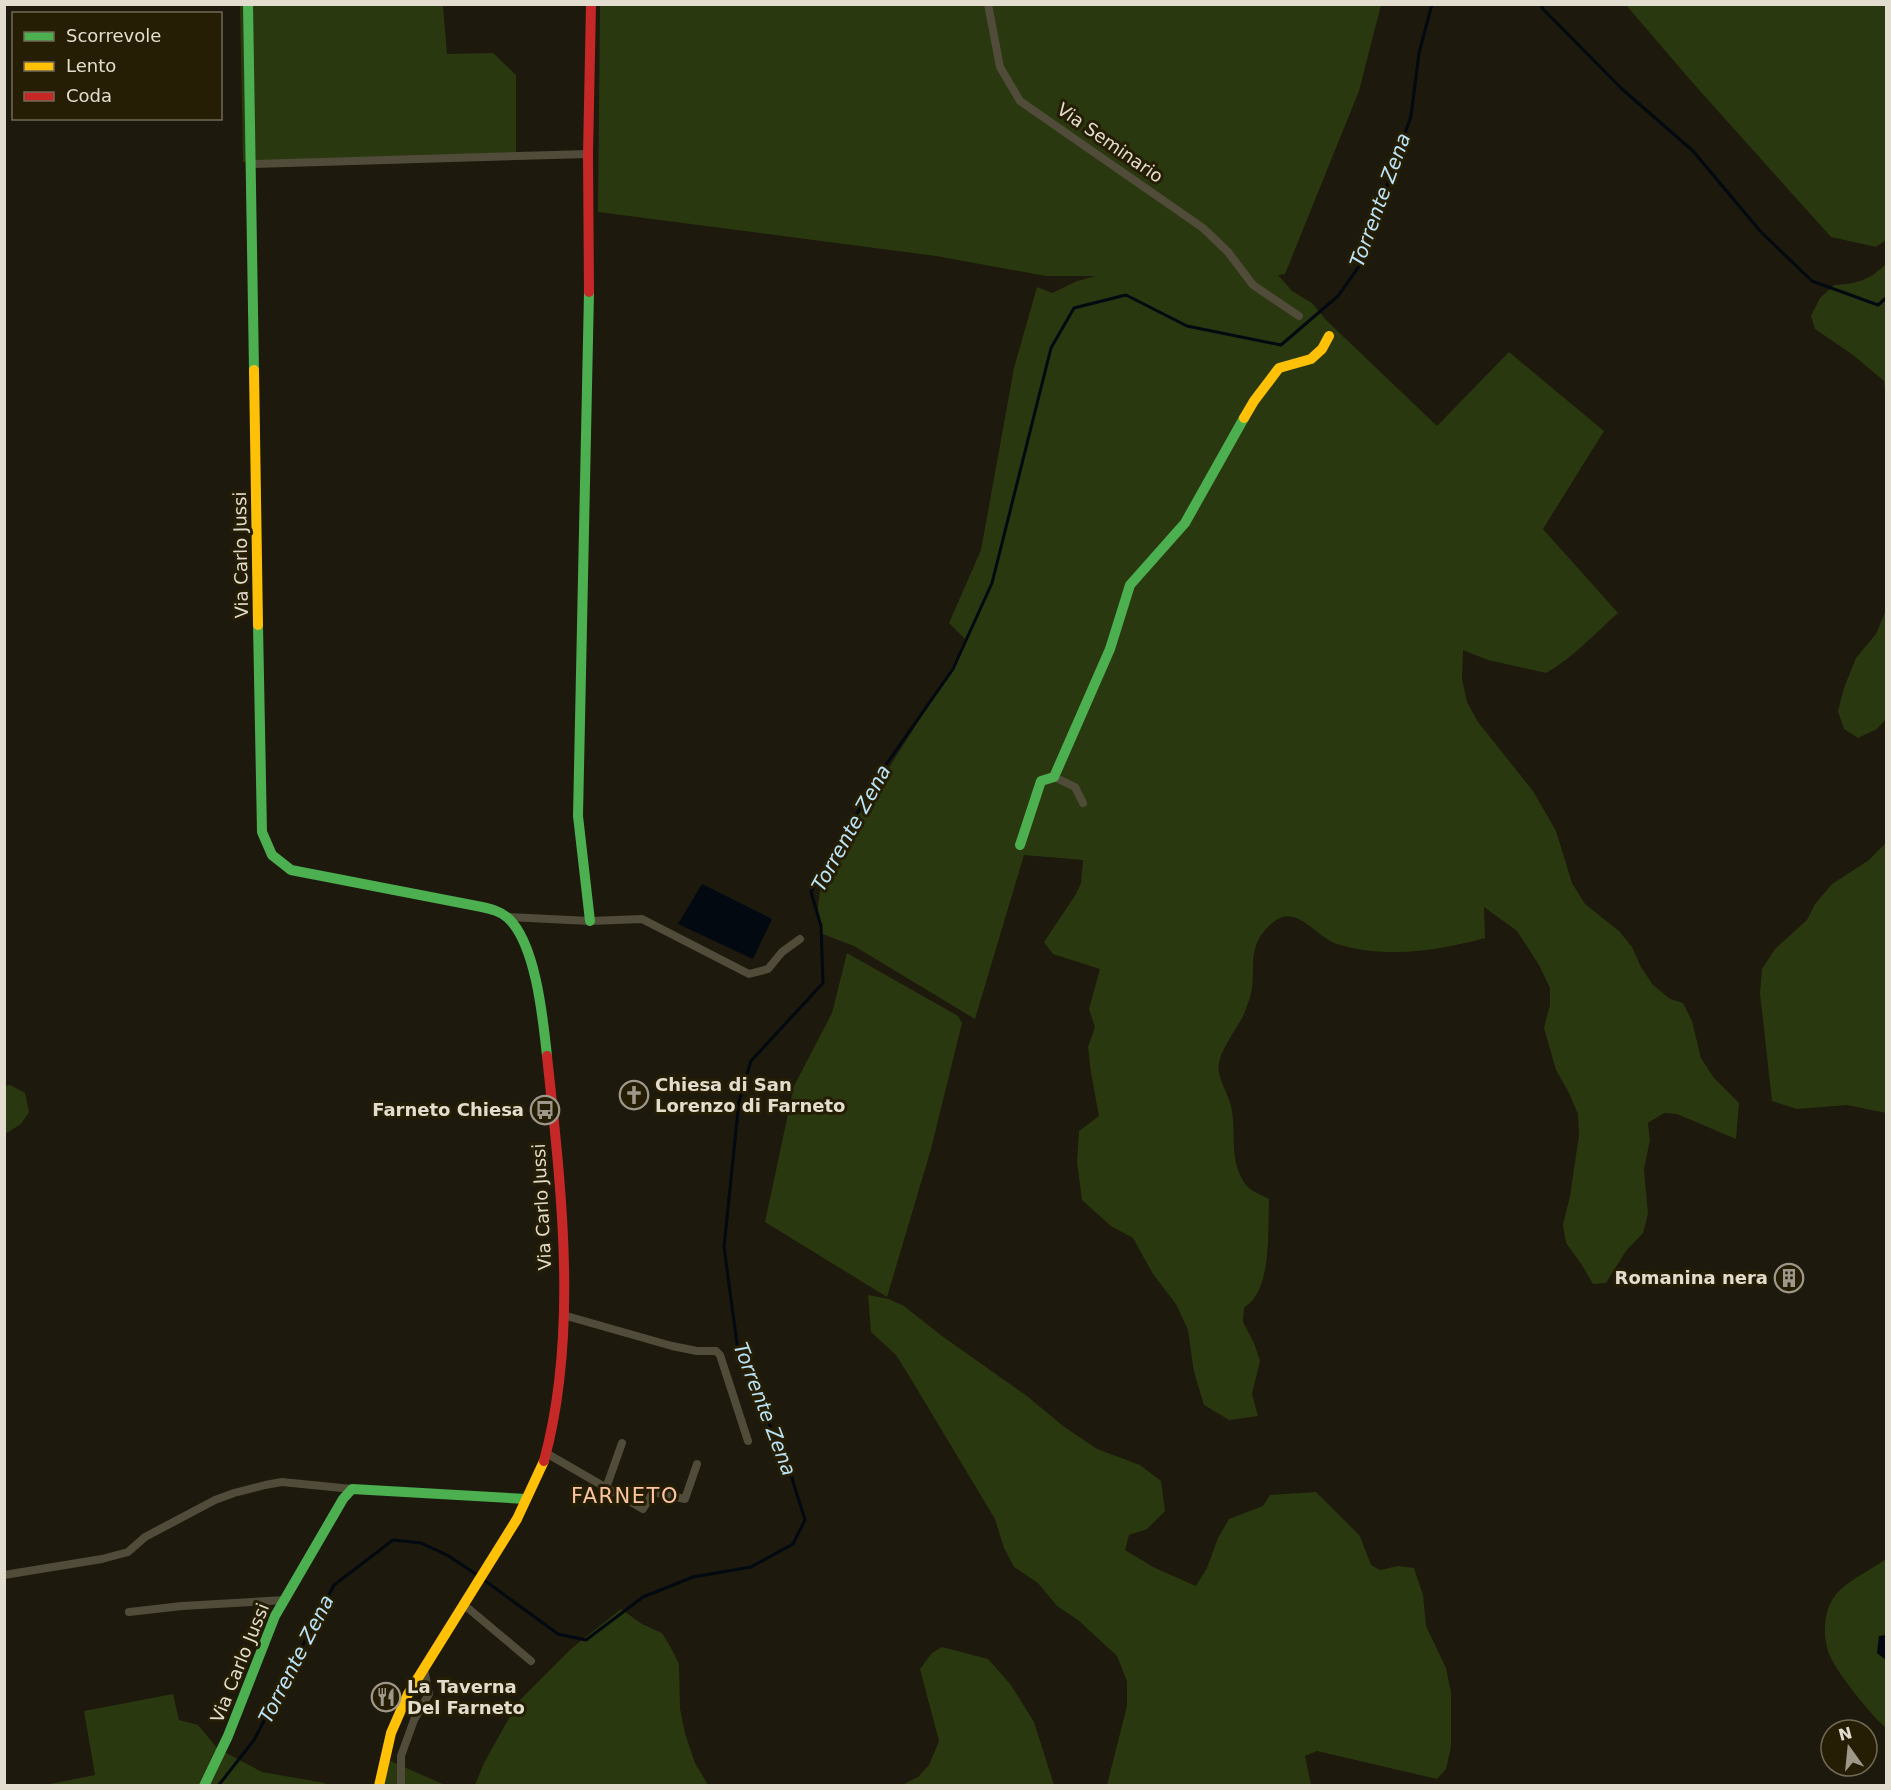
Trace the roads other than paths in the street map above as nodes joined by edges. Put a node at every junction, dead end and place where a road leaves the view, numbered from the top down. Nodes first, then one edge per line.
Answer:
1 (248, 4) edge
2 (591, 4) edge
3 (988, 4) edge
4 (588, 154) junction
5 (250, 164) junction
6 (1299, 316) dead end
7 (1329, 336) dead end
8 (1054, 777) junction
9 (1083, 803) dead end
10 (1020, 845) dead end
11 (507, 917) junction
12 (590, 921) junction
13 (800, 939) dead end
14 (563, 1315) junction
15 (748, 1441) dead end
16 (622, 1443) dead end
17 (546, 1453) junction
18 (697, 1464) dead end
19 (606, 1488) junction
20 (352, 1489) junction
21 (526, 1498) junction
22 (4, 1575) edge
23 (285, 1600) junction
24 (469, 1609) dead end
25 (129, 1612) dead end
26 (531, 1661) dead end
27 (424, 1669) junction
28 (204, 1785) edge
29 (379, 1785) edge
30 (401, 1785) edge

1 - 5 street, Via Carlo Jussi
2 - 4 street
3 - 6 street, Via Seminario
4 - 5 street
4 - 12 street
5 - 11 street, Via Carlo Jussi
7 - 8 street
8 - 9 street
8 - 10 street
11 - 12 street, Via Carlo Jussi
11 - 14 street, Via Carlo Jussi
12 - 13 street, Via Carlo Jussi
14 - 15 street
14 - 17 street, Via Carlo Jussi
16 - 19 street
17 - 19 street
17 - 21 street, Via Carlo Jussi
18 - 19 street
20 - 21 street
20 - 22 street
20 - 23 street, Via Carlo Jussi
21 - 27 street, Via Carlo Jussi
23 - 25 street
23 - 28 street, Via Carlo Jussi
24 - 26 street
27 - 29 street, Via Carlo Jussi
27 - 30 street

